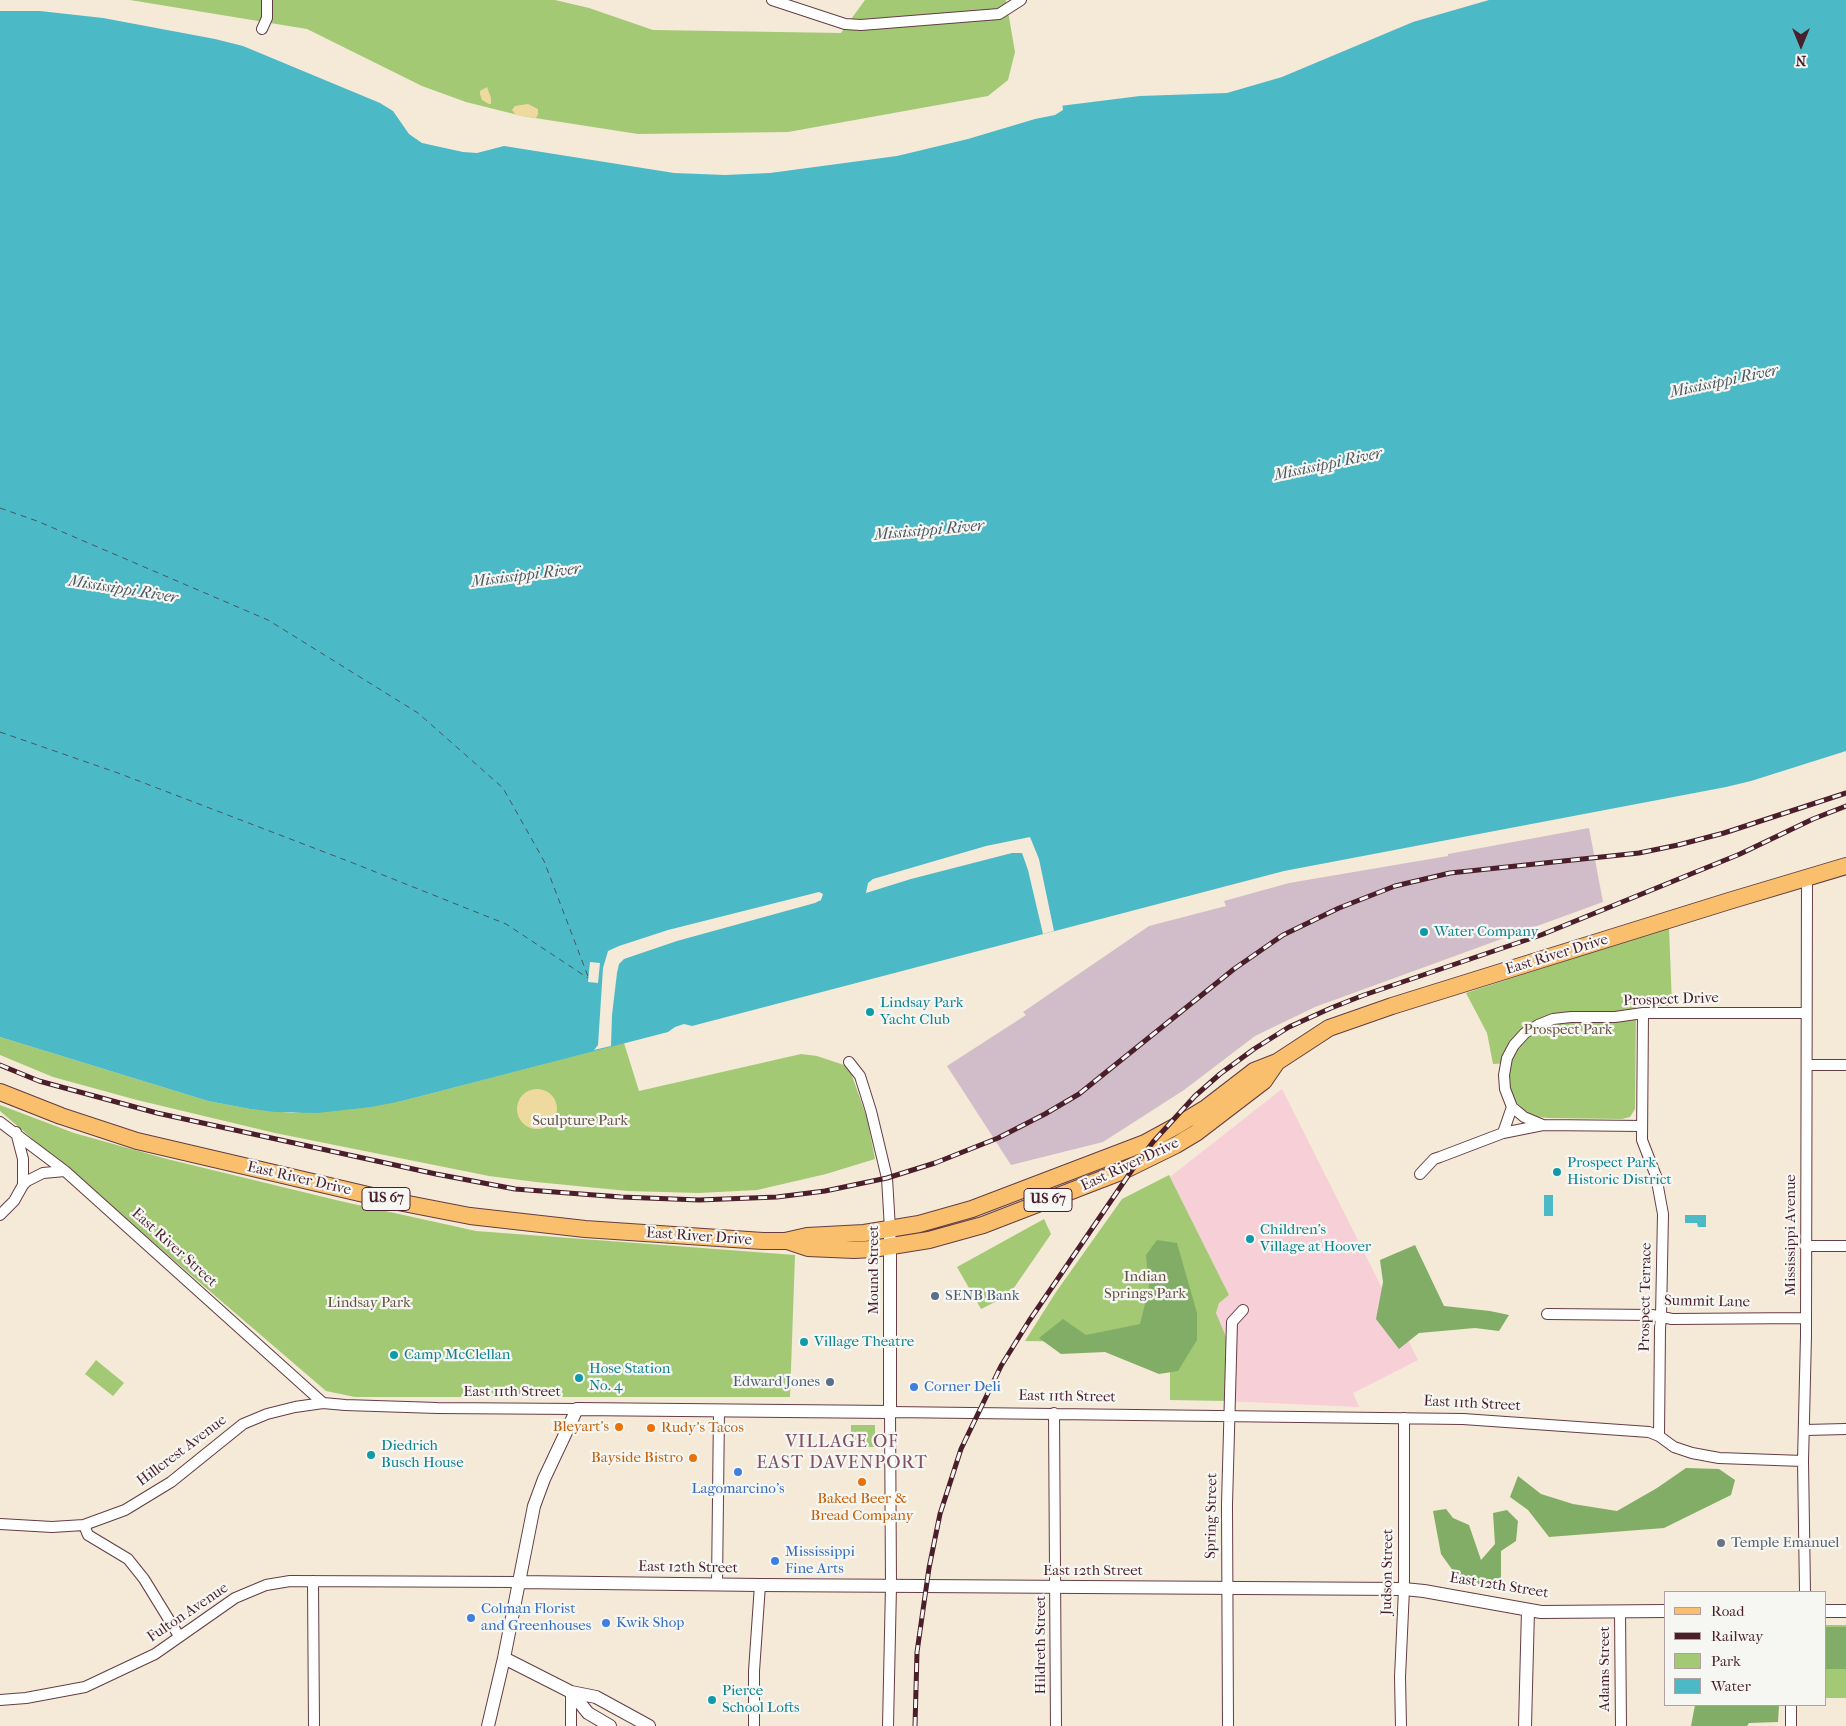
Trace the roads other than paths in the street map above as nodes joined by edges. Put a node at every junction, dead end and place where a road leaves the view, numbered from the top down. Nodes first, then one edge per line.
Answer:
1 (267, 0) edge
2 (772, 0) edge
3 (1021, 0) edge
4 (262, 29) dead end
5 (1846, 866) edge
6 (1807, 878) junction
7 (1643, 1013) junction
8 (1806, 1013) junction
9 (849, 1062) dead end
10 (1277, 1062) junction
11 (1806, 1065) junction
12 (1846, 1065) edge
13 (0, 1092) edge
14 (1512, 1107) junction
15 (0, 1122) edge
16 (1543, 1125) junction
17 (1642, 1126) junction
18 (16, 1132) junction
19 (1503, 1133) junction
20 (65, 1171) junction
21 (1420, 1174) dead end
22 (22, 1185) junction
23 (0, 1215) edge
24 (890, 1229) junction
25 (785, 1241) junction
26 (1805, 1246) junction
27 (1846, 1246) edge
28 (890, 1247) junction
29 (1243, 1310) dead end
30 (1547, 1314) dead end
31 (1661, 1317) junction
32 (1806, 1318) junction
33 (323, 1402) junction
34 (577, 1409) junction
35 (719, 1410) junction
36 (890, 1412) junction
37 (1054, 1413) junction
38 (1230, 1416) junction
39 (1404, 1418) junction
40 (1846, 1429) edge
41 (1805, 1430) junction
42 (1659, 1436) junction
43 (1803, 1461) junction
44 (0, 1524) edge
45 (84, 1525) junction
46 (312, 1581) junction
47 (518, 1582) junction
48 (718, 1585) junction
49 (760, 1585) junction
50 (891, 1586) junction
51 (1055, 1587) junction
52 (1227, 1588) junction
53 (1404, 1589) junction
54 (1805, 1591) edge
55 (1528, 1610) junction
56 (1620, 1611) junction
57 (1664, 1611) edge
58 (1826, 1611) edge
59 (1846, 1611) edge
60 (179, 1636) junction
61 (504, 1658) junction
62 (571, 1692) junction
63 (0, 1700) edge
64 (1791, 1706) edge
65 (314, 1726) edge
66 (488, 1726) edge
67 (570, 1726) edge
68 (610, 1726) edge
69 (649, 1726) edge
70 (754, 1726) edge
71 (888, 1726) edge
72 (1056, 1726) edge
73 (1228, 1726) edge
74 (1401, 1726) edge
75 (1525, 1726) edge
76 (1620, 1726) edge
77 (1791, 1726) edge

1 - 4 street
2 - 3 street
5 - 6 main road, East River Drive / US 67
6 - 8 street, Mississippi Avenue
6 - 10 main road, East River Drive / US 67
7 - 8 street, Prospect Drive
7 - 14 street, Prospect Drive
7 - 17 street, Prospect Terrace
8 - 11 street, Mississippi Avenue
9 - 24 street, Mound Street
10 - 24 main road, East River Drive / US 67
10 - 28 main road, East River Drive / US 67
11 - 12 street
11 - 26 street, Mississippi Avenue
13 - 25 main road, East River Drive / US 67
14 - 16 street
14 - 19 street
15 - 18 street, East River Street
16 - 17 street
16 - 19 street
17 - 31 street, Prospect Terrace
18 - 20 street, East River Street
18 - 22 street
19 - 21 street
20 - 22 street
20 - 33 street, East River Street
22 - 23 street
24 - 25 main road, East River Drive / US 67
24 - 28 street, Mound Street
25 - 28 main road, East River Drive / US 67
26 - 27 street
26 - 32 street, Mississippi Avenue
28 - 36 street, Mound Street
29 - 38 street, Spring Street
30 - 31 street, Summit Lane
31 - 32 street, Summit Lane
31 - 42 street, Prospect Terrace
32 - 41 street, Mississippi Avenue
33 - 34 street, East 11th Street
33 - 45 street, Hillcrest Avenue
34 - 35 street, East 11th Street
34 - 47 street
35 - 36 street, East 11th Street
35 - 48 street
36 - 37 street, East 11th Street
36 - 50 street, Mound Street
37 - 38 street, East 11th Street
37 - 51 street, Hildreth Street
38 - 39 street, East 11th Street
38 - 52 street, Spring Street
39 - 42 street, East 11th Street
39 - 53 street, Judson Street
40 - 41 street
41 - 43 street, Mississippi Avenue
42 - 43 street
43 - 54 street, Mississippi Avenue
44 - 45 street, Hillcrest Avenue
45 - 60 street
46 - 47 street, Fulton Avenue
46 - 60 street, Fulton Avenue
46 - 65 street
47 - 48 street, East 12th Street
47 - 61 street
48 - 49 street, East 12th Street
49 - 50 street, East 12th Street
49 - 70 street
50 - 51 street, East 12th Street
50 - 71 street, Mound Street
51 - 52 street, East 12th Street
51 - 72 street, Hildreth Street
52 - 53 street, East 12th Street
52 - 73 street, Spring Street
53 - 55 street, East 12th Street
53 - 74 street, Judson Street
55 - 56 street, East 12th Street
55 - 75 street
56 - 57 street, East 12th Street
56 - 76 street, Adams Street
58 - 59 street
60 - 63 street, Fulton Avenue
61 - 62 street
61 - 66 street
62 - 67 street
62 - 68 street
62 - 69 street
64 - 77 street

